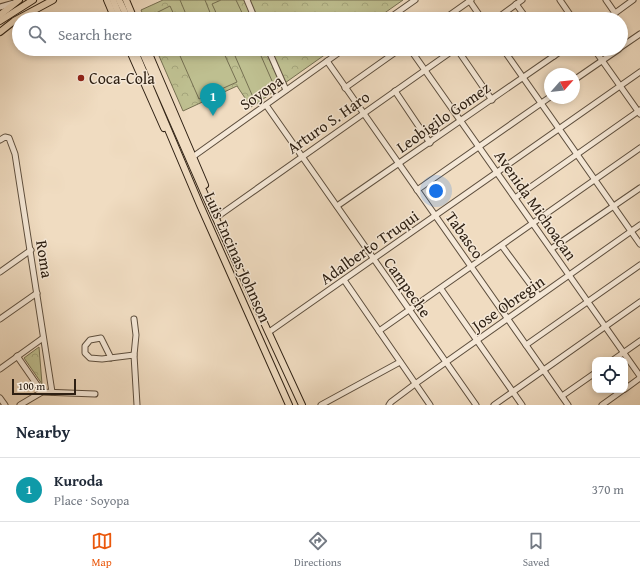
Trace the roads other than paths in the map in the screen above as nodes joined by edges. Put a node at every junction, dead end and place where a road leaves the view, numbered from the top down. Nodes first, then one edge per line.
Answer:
1 (33, 0) edge
2 (107, 0) edge
3 (113, 0) edge
4 (116, 0) edge
5 (119, 0) edge
6 (126, 0) edge
7 (247, 0) edge
8 (415, 0) edge
9 (470, 0) edge
10 (522, 0) edge
11 (560, 0) edge
12 (606, 0) edge
13 (633, 0) edge
14 (18, 1) edge
15 (50, 1) edge
16 (516, 4) junction
17 (0, 7) edge
18 (14, 12) edge
19 (30, 12) edge
20 (115, 12) edge
21 (117, 12) edge
22 (117, 12) edge
23 (125, 12) edge
24 (131, 12) edge
25 (252, 12) edge
26 (399, 12) edge
27 (454, 12) edge
28 (478, 12) edge
29 (505, 12) edge
30 (522, 12) edge
31 (568, 12) edge
32 (614, 12) edge
33 (616, 12) edge
34 (12, 13) edge
35 (0, 15) edge
36 (0, 21) edge
37 (12, 23) edge
38 (0, 32) edge
39 (640, 34) edge
40 (628, 42) edge
41 (132, 56) edge
42 (137, 56) edge
43 (144, 56) edge
44 (150, 56) edge
45 (271, 56) edge
46 (333, 56) edge
47 (390, 56) edge
48 (415, 56) edge
49 (446, 56) edge
50 (461, 56) edge
51 (508, 56) edge
52 (554, 56) edge
53 (599, 56) edge
54 (609, 56) edge
55 (327, 60) junction
56 (602, 61) junction
57 (425, 70) junction
58 (640, 72) edge
59 (580, 76) edge
60 (523, 78) junction
61 (620, 86) junction
62 (345, 88) junction
63 (286, 90) junction
64 (395, 91) junction
65 (492, 100) junction
66 (544, 102) edge
67 (541, 104) junction
68 (266, 105) junction
69 (639, 112) edge
70 (363, 113) junction
71 (461, 121) junction
72 (558, 129) junction
73 (2, 139) edge
74 (430, 143) junction
75 (479, 147) junction
76 (640, 148) edge
77 (577, 155) junction
78 (302, 156) junction
79 (192, 159) junction
80 (182, 160) junction
81 (399, 164) junction
82 (497, 172) junction
83 (595, 181) junction
84 (640, 188) edge
85 (417, 190) junction
86 (515, 198) junction
87 (337, 206) junction
88 (614, 206) junction
89 (216, 216) junction
90 (435, 216) junction
91 (533, 224) junction
92 (640, 225) edge
93 (631, 231) junction
94 (640, 244) edge
95 (502, 246) junction
96 (551, 249) junction
97 (31, 250) junction
98 (373, 259) junction
99 (640, 265) edge
100 (472, 267) junction
101 (0, 272) edge
102 (569, 275) junction
103 (344, 280) junction
104 (441, 289) junction
105 (37, 293) junction
106 (539, 296) junction
107 (588, 301) junction
108 (640, 302) edge
109 (408, 311) junction
110 (0, 319) edge
111 (134, 319) dead end
112 (507, 319) junction
113 (606, 326) junction
114 (379, 331) junction
115 (269, 332) junction
116 (43, 338) junction
117 (477, 340) junction
118 (640, 341) edge
119 (526, 345) junction
120 (623, 352) junction
121 (16, 356) junction
122 (134, 356) junction
123 (617, 357) edge
124 (111, 358) junction
125 (400, 362) junction
126 (446, 362) junction
127 (0, 369) edge
128 (544, 370) junction
129 (592, 375) edge
130 (640, 377) edge
131 (415, 384) junction
132 (628, 386) edge
133 (513, 391) junction
134 (42, 392) junction
135 (52, 392) junction
136 (618, 393) edge
137 (95, 394) dead end
138 (562, 396) junction
139 (0, 398) edge
140 (390, 403) edge
141 (300, 404) edge
142 (5, 405) edge
143 (20, 405) edge
144 (137, 405) edge
145 (289, 405) edge
146 (321, 405) edge
147 (430, 405) edge
148 (476, 405) edge
149 (494, 405) edge
150 (522, 405) edge
151 (568, 405) edge
152 (602, 405) edge

1 - 18 main road
2 - 20 main road
3 - 21 main road
4 - 22 main road
5 - 23 main road
6 - 24 main road
7 - 25 street
8 - 26 street
9 - 27 street
9 - 28 street
10 - 16 street
11 - 31 street
12 - 32 street
13 - 33 street
14 - 17 street
14 - 35 main road
15 - 19 main road
16 - 29 street
16 - 30 street
34 - 36 main road
37 - 38 main road
39 - 40 street
41 - 80 main road
42 - 80 main road, Luis Encinas Johnson
43 - 79 main road
44 - 79 main road
45 - 63 street
46 - 55 street, Soyopa
47 - 62 street
48 - 57 street, Avenida Michoacan
49 - 57 street, Arturo S. Haro
50 - 65 street
51 - 60 street
52 - 60 street, Leobigilo Gomez
53 - 56 street
54 - 56 street
55 - 62 street, Tabasco
55 - 63 street, Soyopa
56 - 59 street
56 - 61 street
57 - 64 street, Arturo S. Haro
57 - 71 street, Avenida Michoacan
58 - 61 street, Adalberto Truqui
60 - 65 street, Leobigilo Gomez
60 - 67 street
61 - 69 street
61 - 72 street, Adalberto Truqui
62 - 70 street, Tabasco
63 - 68 street, Soyopa
64 - 70 street, Arturo S. Haro
64 - 74 street
65 - 71 street, Leobigilo Gomez
66 - 67 street
67 - 72 street
67 - 75 street
68 - 78 street, Campeche
68 - 79 street, Soyopa
69 - 77 street
70 - 78 street, Arturo S. Haro
70 - 81 street, Tabasco
71 - 74 street, Leobigilo Gomez
71 - 75 street, Avenida Michoacan
72 - 77 street
72 - 82 street, Adalberto Truqui
73 - 97 street, Roma
74 - 81 street, Leobigilo Gomez
75 - 82 street, Avenida Michoacan
75 - 85 street
76 - 83 street
77 - 83 street
77 - 86 street
78 - 87 street, Campeche
78 - 89 street, Arturo S. Haro
79 - 89 main road, Luis Encinas Johnson
80 - 145 main road, Luis Encinas Johnson
81 - 85 street, Tabasco
81 - 87 street, Leobigilo Gomez
82 - 86 street, Avenida Michoacan
82 - 90 street, Adalberto Truqui
83 - 88 street
83 - 91 street
84 - 88 street
85 - 90 street, Tabasco
86 - 91 street, Avenida Michoacan
87 - 98 street, Campeche
88 - 93 street
88 - 96 street
89 - 115 main road, Luis Encinas Johnson
90 - 98 street, Adalberto Truqui
90 - 100 street, Tabasco
91 - 95 street
91 - 96 street, Avenida Michoacan
92 - 93 street, Jose Obregin
93 - 94 street
93 - 102 street, Jose Obregin
95 - 100 street
95 - 106 street
96 - 102 street, Avenida Michoacan
97 - 101 street
97 - 105 street, Roma
98 - 103 street, Adalberto Truqui
98 - 109 street, Campeche
99 - 107 street
100 - 104 street
100 - 112 street, Tabasco
102 - 106 street, Jose Obregin
102 - 107 street, Avenida Michoacan
103 - 114 street
103 - 115 street, Adalberto Truqui
104 - 109 street
104 - 117 street
105 - 110 street
105 - 116 street, Roma
106 - 112 street, Jose Obregin
107 - 113 street, Avenida Michoacan
107 - 119 street
108 - 113 street
109 - 114 street
109 - 126 street, Campeche
111 - 122 street
112 - 117 street, Jose Obregin
112 - 119 street, Tabasco
113 - 120 street, Avenida Michoacan
113 - 128 street
114 - 125 street
115 - 141 main road, Luis Encinas Johnson
116 - 121 street
116 - 135 street, Roma
117 - 126 street, Jose Obregin
117 - 133 street
118 - 120 street
119 - 128 street, Tabasco
120 - 123 street
120 - 130 street, Avenida Michoacan
121 - 127 street
121 - 134 street
122 - 124 street
122 - 144 street
124 - 124 street
125 - 131 street
125 - 146 street
126 - 131 street, Jose Obregin
126 - 148 street, Campeche
128 - 133 street
128 - 138 street, Tabasco
129 - 138 street
130 - 132 street
131 - 140 street, Jose Obregin
131 - 147 street
133 - 149 street
133 - 150 street
134 - 135 street
134 - 143 street
135 - 137 street
136 - 152 street
138 - 151 street, Tabasco
139 - 142 street

